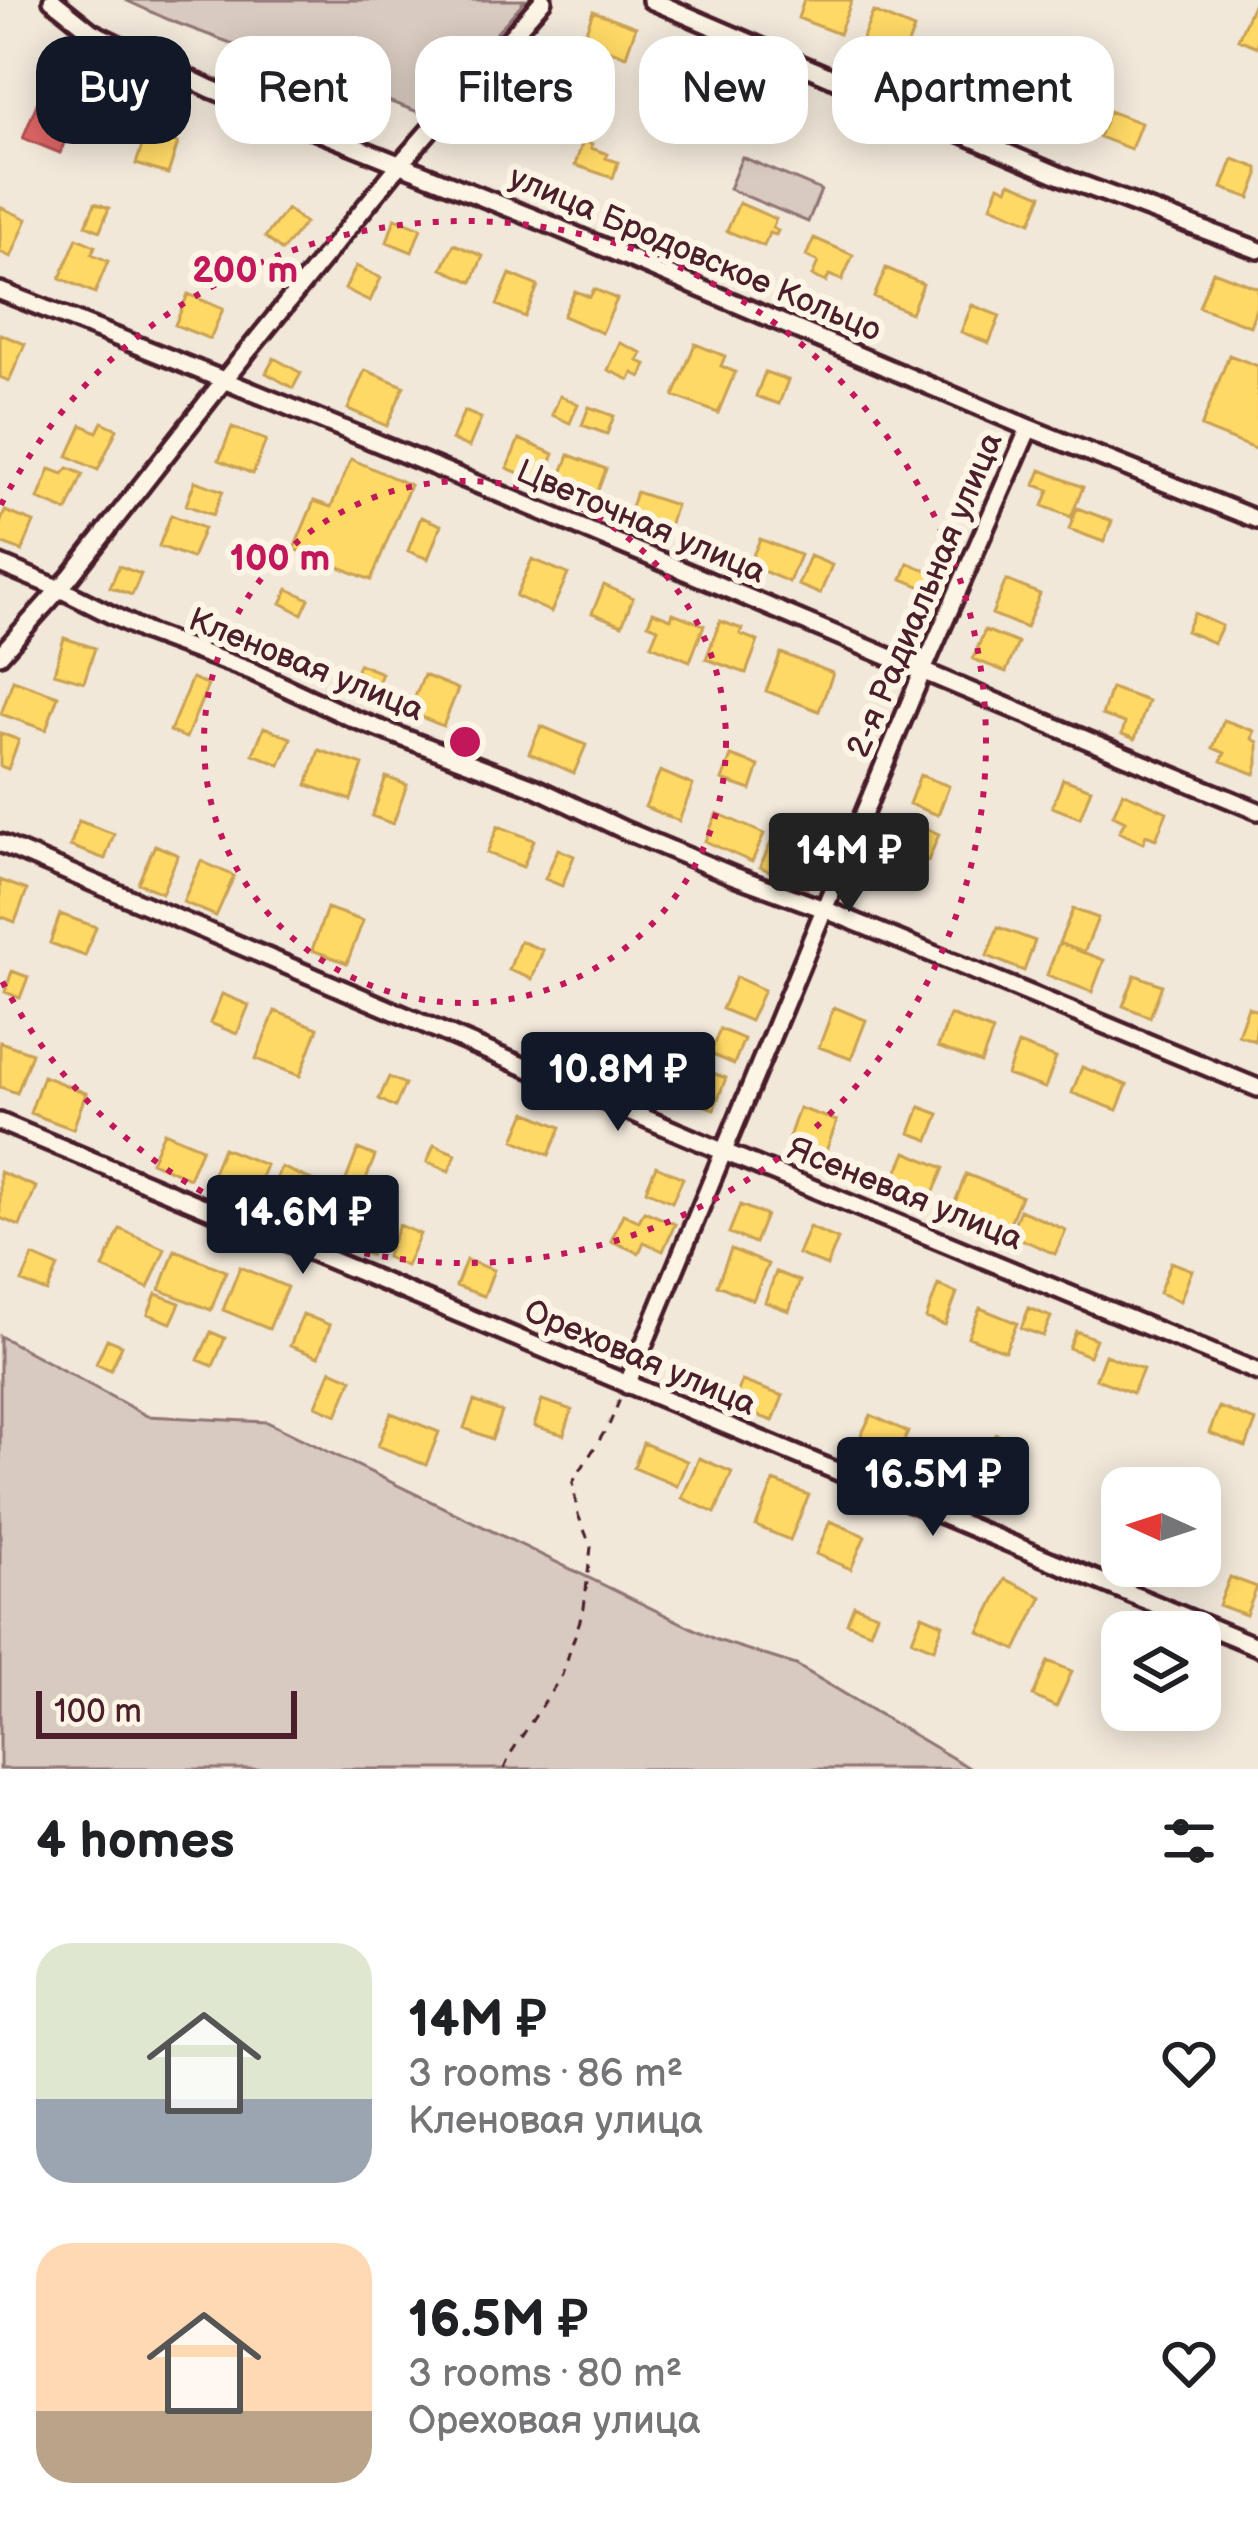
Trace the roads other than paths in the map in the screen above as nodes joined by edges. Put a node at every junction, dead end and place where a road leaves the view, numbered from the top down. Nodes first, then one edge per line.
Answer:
1 (52, 0) edge
2 (543, 0) edge
3 (651, 0) edge
4 (400, 164) junction
5 (1258, 250) edge
6 (0, 291) edge
7 (225, 379) junction
8 (1029, 428) junction
9 (1258, 520) edge
10 (0, 564) edge
11 (60, 589) junction
12 (0, 655) edge
13 (922, 673) junction
14 (1258, 811) edge
15 (0, 843) edge
16 (824, 910) junction
17 (1258, 1088) edge
18 (0, 1122) edge
19 (722, 1151) junction
20 (1258, 1372) edge
21 (627, 1385) junction
22 (1258, 1646) edge

1 - 4 street, улица Бродовское Кольцо
2 - 4 street
3 - 5 street
4 - 7 street
4 - 8 street, улица Бродовское Кольцо
6 - 7 street, Цветочная улица
7 - 11 street
7 - 13 street, Цветочная улица
8 - 9 street, улица Бродовское Кольцо
8 - 13 street, 2-я Радиальная улица
10 - 11 street, Кленовая улица
11 - 12 street
11 - 16 street, Кленовая улица
13 - 14 street, Цветочная улица
13 - 16 street, 2-я Радиальная улица
15 - 19 street, Ясеневая улица
16 - 17 street, Кленовая улица
16 - 19 street, 2-я Радиальная улица
18 - 21 street, Ореховая улица
19 - 20 street, Ясеневая улица
19 - 21 street, 2-я Радиальная улица
21 - 22 street, Ореховая улица

